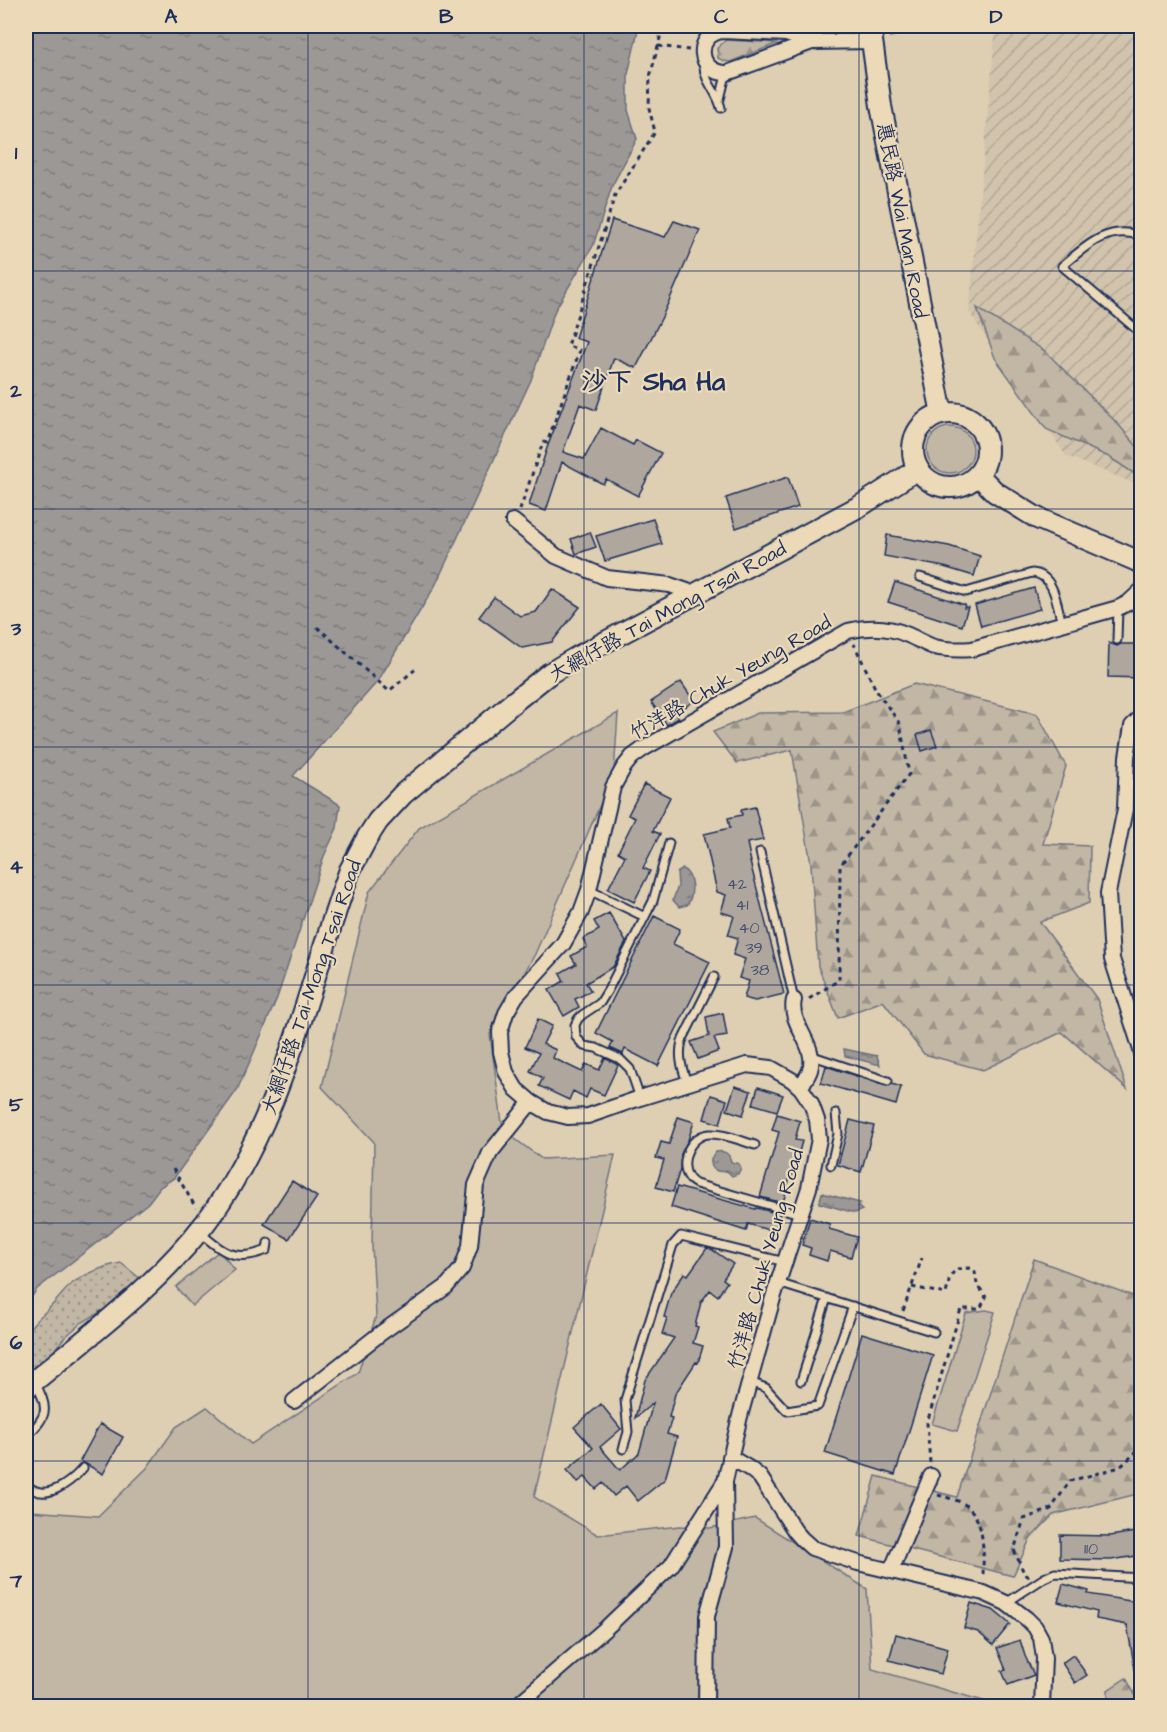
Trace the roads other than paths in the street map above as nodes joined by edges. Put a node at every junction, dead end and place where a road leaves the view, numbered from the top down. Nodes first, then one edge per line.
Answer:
1 (711, 31) edge
2 (871, 33) edge
3 (812, 42) junction
4 (703, 56) junction
5 (732, 71) junction
6 (720, 99) junction
7 (721, 108) dead end
8 (1142, 236) edge
9 (1142, 334) edge
10 (942, 414) junction
11 (918, 469) junction
12 (978, 475) junction
13 (513, 521) road end
14 (1142, 563) edge
15 (920, 577) dead end
16 (1142, 590) edge
17 (696, 594) junction
18 (1118, 608) junction
19 (1062, 624) junction
20 (1117, 640) dead end
21 (1142, 716) edge
22 (669, 843) dead end
23 (760, 852) dead end
24 (589, 890) junction
25 (645, 917) junction
26 (714, 977) dead end
27 (793, 1005) joint
28 (1142, 1053) edge
29 (810, 1055) junction
30 (888, 1081) dead end
31 (687, 1083) junction
32 (801, 1088) junction
33 (640, 1098) junction
34 (531, 1102) junction
35 (836, 1113) dead end
36 (838, 1134) junction
37 (819, 1139) junction
38 (755, 1145) dead end
39 (831, 1166) dead end
40 (800, 1214) junction
41 (202, 1226) junction
42 (268, 1243) dead end
43 (785, 1262) junction
44 (778, 1283) junction
45 (827, 1298) junction
46 (853, 1306) junction
47 (934, 1332) dead end
48 (801, 1381) dead end
49 (750, 1382) junction
50 (30, 1385) edge
51 (294, 1401) dead end
52 (26, 1437) edge
53 (623, 1449) dead end
54 (730, 1457) junction
55 (83, 1468) dead end
56 (931, 1476) road end
57 (724, 1481) junction
58 (26, 1484) edge
59 (891, 1571) junction
60 (1142, 1578) edge
61 (1006, 1603) junction
62 (516, 1707) edge
63 (706, 1707) edge
64 (1042, 1707) edge

1 - 3 street
1 - 4 street
2 - 3 street
2 - 10 main road, 惠民路 Wai Man Road
3 - 5 street
4 - 5 street
4 - 6 lane
5 - 6 lane
6 - 7 lane
8 - 9 lane
10 - 11 main road
10 - 12 main road
11 - 12 main road
11 - 17 main road, 大網仔路 Tai Mong Tsai Road
12 - 14 main road
13 - 17 street
15 - 19 lane
16 - 18 street, 竹洋路 Chuk Yeung Road
17 - 41 main road, 大網仔路 Tai Mong Tsai Road
18 - 19 street, 竹洋路 Chuk Yeung Road
18 - 20 lane
19 - 24 street, 竹洋路 Chuk Yeung Road
21 - 28 street
22 - 25 lane
23 - 27 lane
24 - 25 lane
24 - 34 street, 竹洋路 Chuk Yeung Road
25 - 33 lane
26 - 31 lane
27 - 29 street
29 - 30 lane
29 - 32 street
31 - 32 street, 竹洋路 Chuk Yeung Road
31 - 33 street, 竹洋路 Chuk Yeung Road
32 - 37 street, 竹洋路 Chuk Yeung Road
33 - 34 street, 竹洋路 Chuk Yeung Road
34 - 51 street
35 - 36 lane
36 - 37 lane
36 - 39 lane
37 - 40 street, 竹洋路 Chuk Yeung Road
38 - 40 lane
40 - 43 street, 竹洋路 Chuk Yeung Road
41 - 42 lane
41 - 50 main road, 大網仔路 Tai Mong Tsai Road
43 - 44 street, 竹洋路 Chuk Yeung Road
43 - 53 lane
44 - 45 lane
44 - 49 street, 竹洋路 Chuk Yeung Road
45 - 46 lane
45 - 48 lane
46 - 47 lane
46 - 49 lane
49 - 54 street, 竹洋路 Chuk Yeung Road
50 - 52 lane
54 - 57 street, 竹洋路 Chuk Yeung Road
54 - 59 street
55 - 58 lane
56 - 59 street
57 - 62 street
57 - 63 street, 竹洋路 Chuk Yeung Road
59 - 61 street
60 - 61 lane
61 - 64 street

